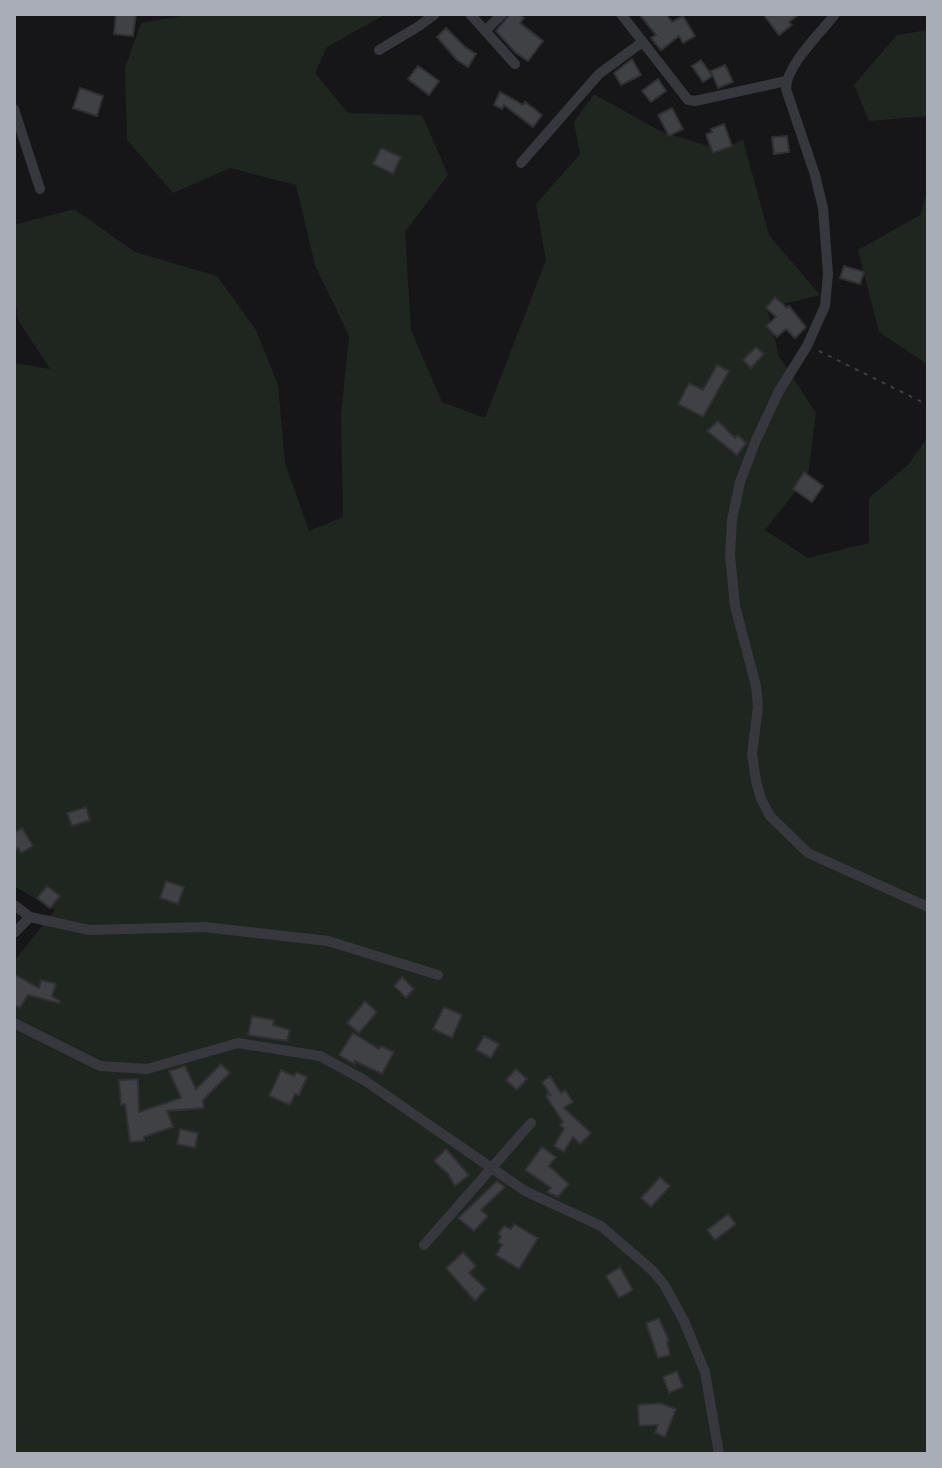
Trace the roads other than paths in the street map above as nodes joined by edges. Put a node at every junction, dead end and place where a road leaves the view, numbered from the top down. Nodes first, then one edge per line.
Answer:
1 (435, 14) edge
2 (470, 14) edge
3 (502, 14) edge
4 (621, 14) edge
5 (835, 14) edge
6 (485, 31) junction
7 (641, 43) junction
8 (379, 50) dead end
9 (515, 64) dead end
10 (786, 81) junction
11 (14, 109) edge
12 (521, 163) dead end
13 (40, 189) dead end
14 (14, 905) edge
15 (928, 907) edge
16 (30, 917) junction
17 (14, 933) edge
18 (438, 975) dead end
19 (14, 1023) edge
20 (531, 1123) dead end
21 (492, 1169) junction
22 (424, 1245) dead end
23 (719, 1454) edge

1 - 8 street
2 - 6 street
3 - 6 street
4 - 7 street
5 - 10 street
6 - 9 street
7 - 10 street
7 - 12 street
10 - 15 street
11 - 13 street
14 - 16 street
16 - 17 street
16 - 18 street
19 - 21 street
20 - 21 street
21 - 22 street
21 - 23 street

